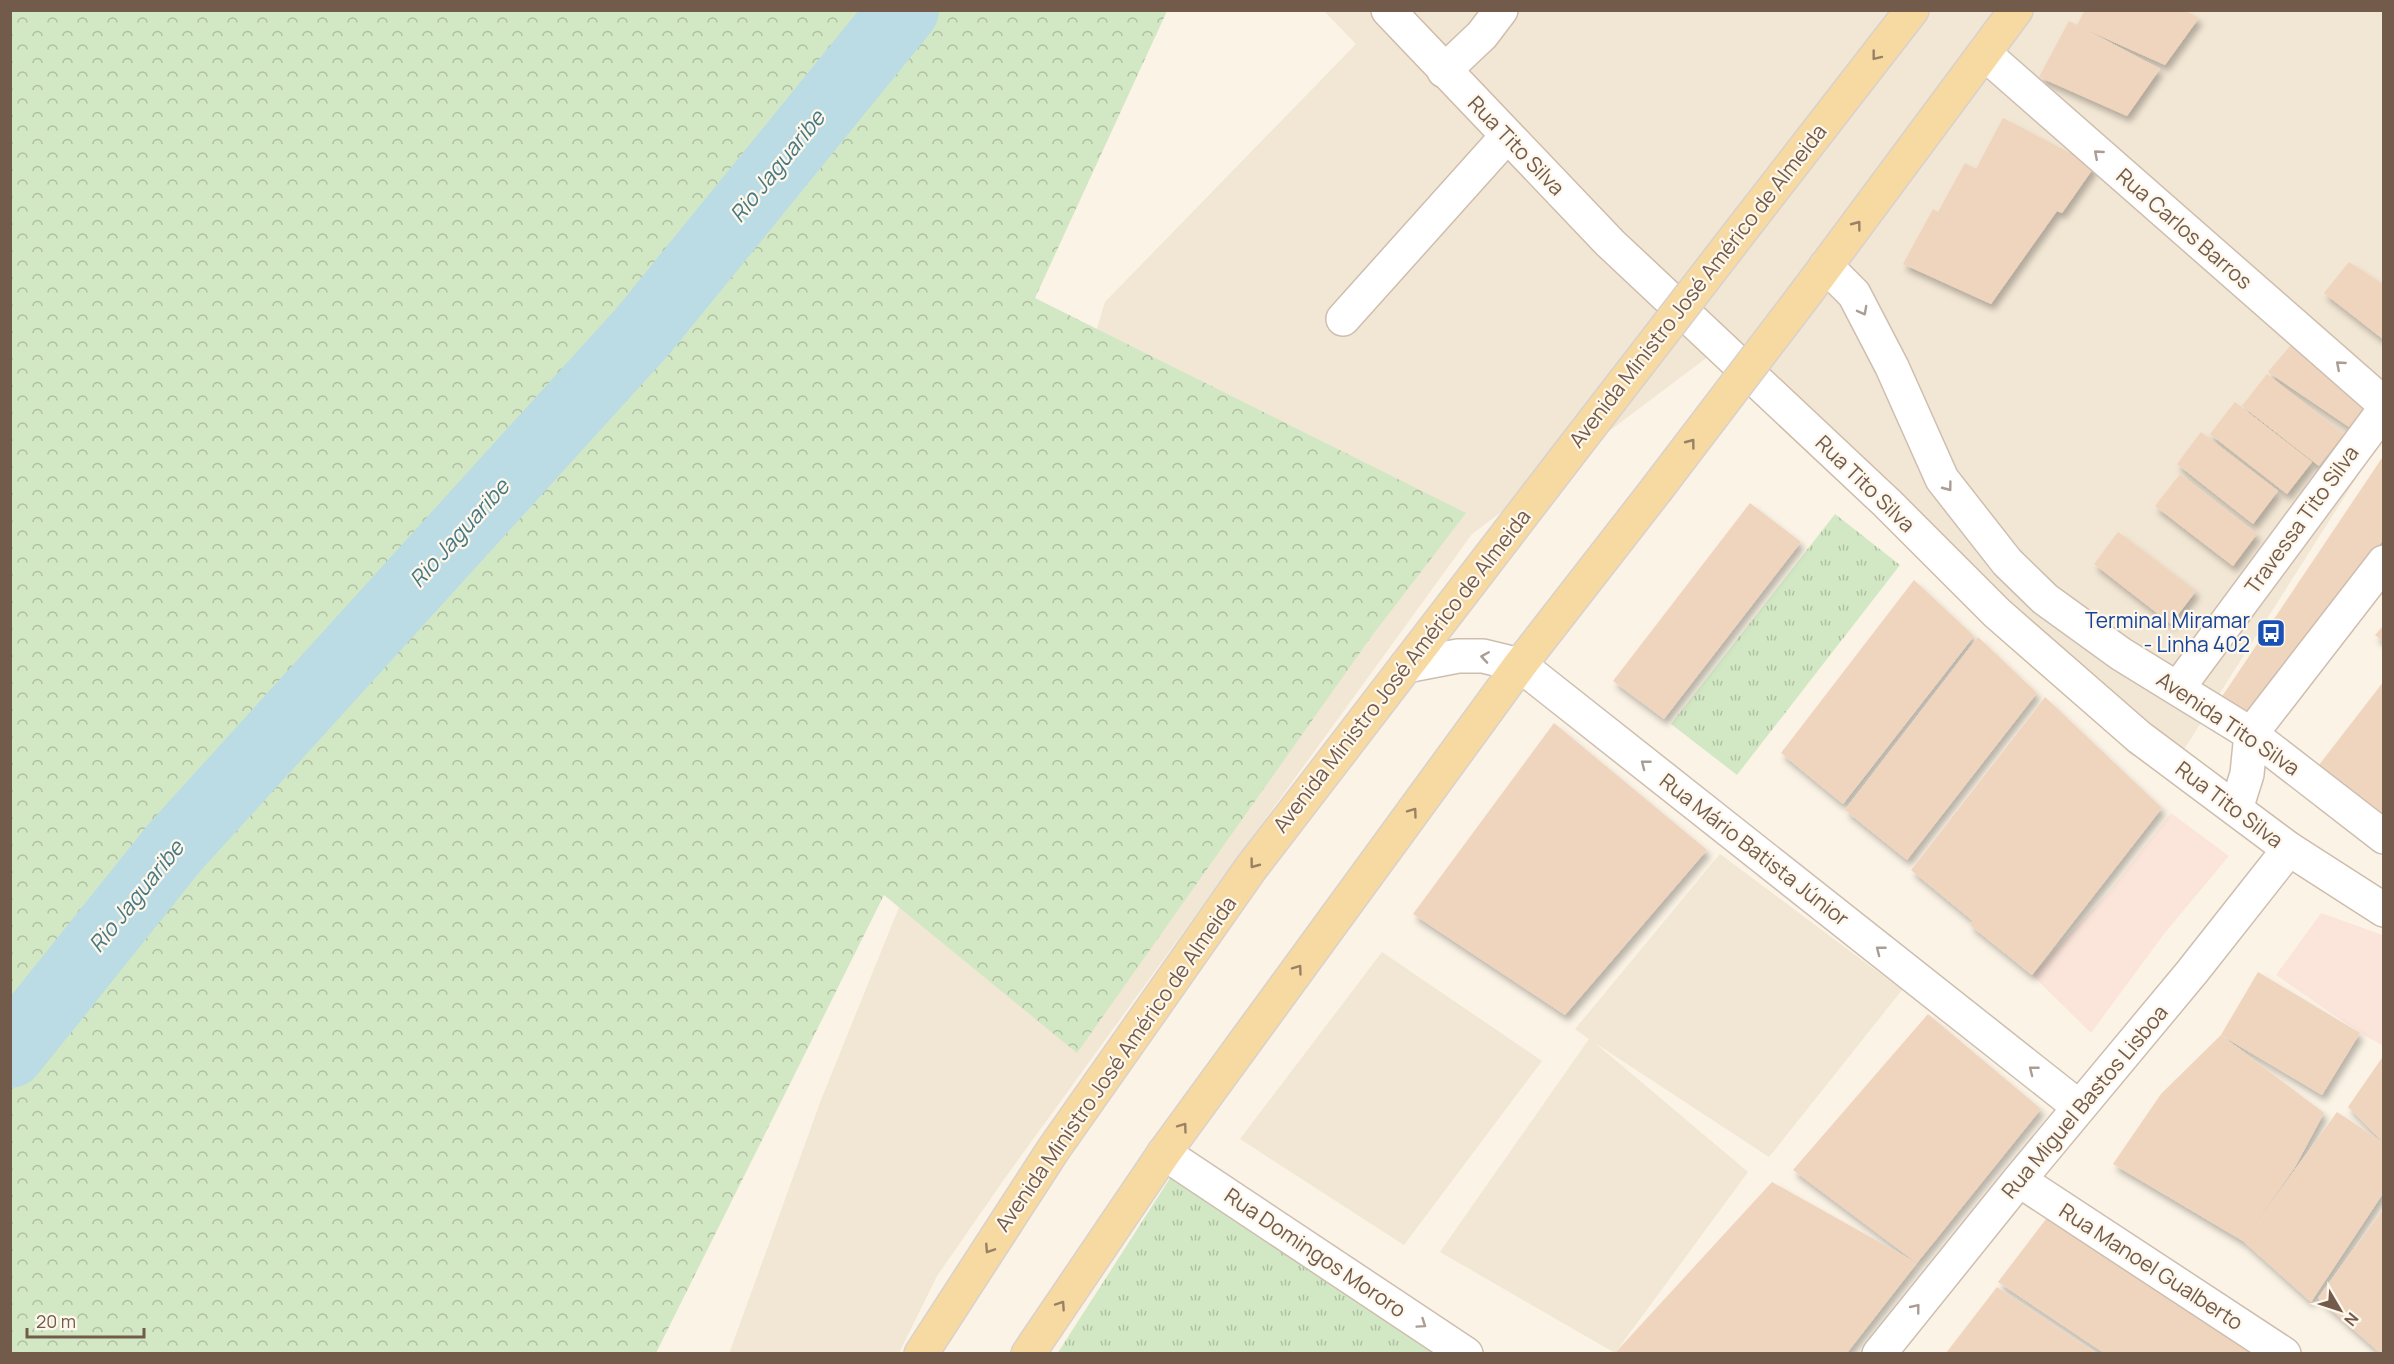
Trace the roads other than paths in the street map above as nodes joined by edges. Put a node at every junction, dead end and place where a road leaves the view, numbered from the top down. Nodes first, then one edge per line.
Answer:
1 (1388, 10) edge
2 (1501, 10) edge
3 (1912, 10) edge
4 (2016, 10) edge
5 (1984, 54) junction
6 (1444, 71) junction
7 (1507, 136) junction
8 (1818, 278) junction
9 (1343, 319) dead end
10 (2384, 404) edge
11 (2384, 410) edge
12 (2384, 562) edge
13 (1520, 665) junction
14 (1406, 666) junction
15 (2178, 688) junction
16 (2251, 734) junction
17 (2236, 809) junction
18 (2384, 837) edge
19 (2289, 849) junction
20 (2381, 905) edge
21 (2079, 1107) junction
22 (1164, 1153) junction
23 (2019, 1180) junction
24 (921, 1353) edge
25 (1028, 1353) edge
26 (1466, 1353) edge
27 (1879, 1353) edge
28 (2284, 1353) edge

1 - 6 street, Rua Tito Silva
2 - 6 street
3 -> 14 main road, Avenida Ministro José Américo de Almeida, bridge
4 - 5 main road
8 -> 5 main road
10 -> 5 street, Rua Carlos Barros
6 - 7 street, Rua Tito Silva
7 - 9 street
7 - 17 street, Rua Tito Silva
13 -> 8 main road, bridge
8 -> 15 street, Avenida Tito Silva
11 - 15 street, Travessa Tito Silva
12 - 16 street
13 -> 14 street, Rua Mário Batista Júnior
21 -> 13 street, Rua Mário Batista Júnior
22 -> 13 main road
14 -> 24 main road, Avenida Ministro José Américo de Almeida
15 - 16 street, Avenida Tito Silva
16 - 17 street
16 - 18 street, Avenida Tito Silva
17 - 19 street, Rua Tito Silva
19 - 20 street, Rua Tito Silva
19 - 21 street, Rua Miguel Bastos Lisboa
21 - 23 street, Rua Miguel Bastos Lisboa
25 -> 22 main road
22 -> 26 street, Rua Domingos Mororo
27 -> 23 street, Rua Miguel Bastos Lisboa
23 - 28 street, Rua Manoel Gualberto

